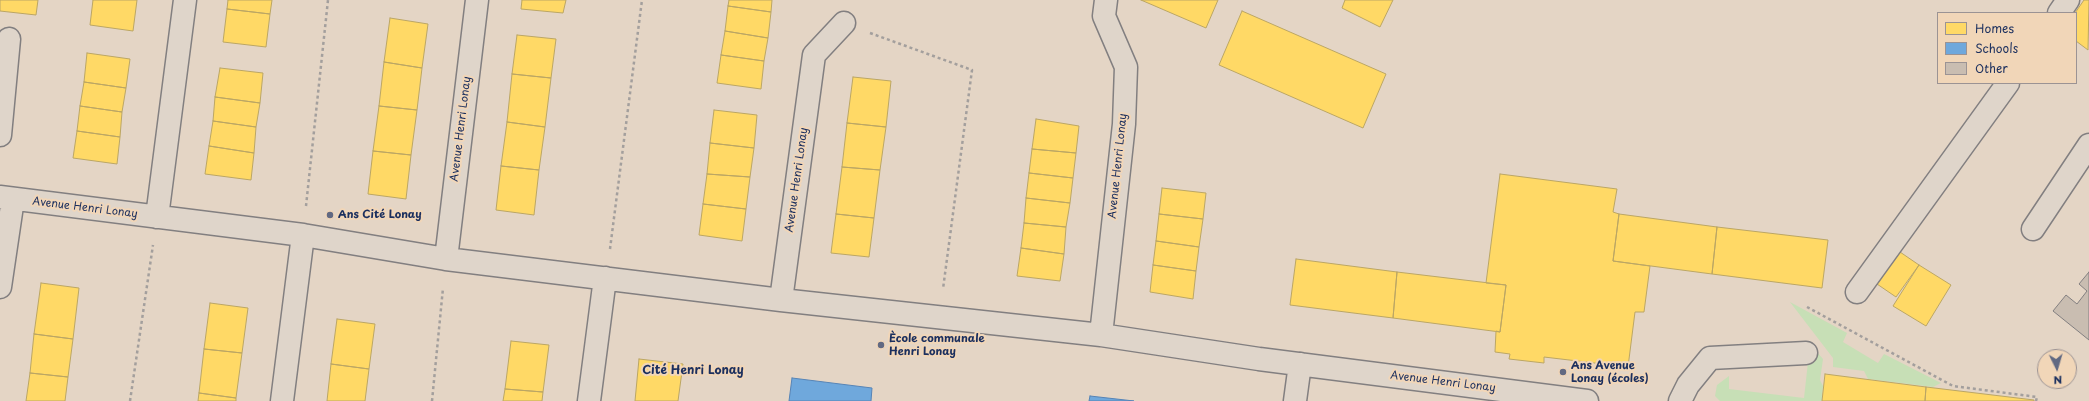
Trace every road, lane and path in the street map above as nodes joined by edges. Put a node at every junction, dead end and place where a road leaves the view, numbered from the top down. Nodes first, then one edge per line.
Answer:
1 (185, 0) edge
2 (328, 0) edge
3 (477, 0) edge
4 (642, 0) edge
5 (1106, 0) edge
6 (2068, 0) edge
7 (2060, 12) edge
8 (844, 23) joint
9 (9, 39) dead end
10 (2007, 84) edge
11 (0, 135) edge
12 (2089, 145) edge
13 (6, 198) edge
14 (157, 217) junction
15 (2033, 229) dead end
16 (303, 235) junction
17 (446, 259) junction
18 (605, 278) junction
19 (0, 287) edge
20 (1857, 292) dead end
21 (781, 300) junction
22 (1807, 307) dead end
23 (939, 318) junction
24 (1101, 335) junction
25 (1806, 353) dead end
26 (1300, 364) junction
27 (130, 401) edge
28 (282, 401) edge
29 (432, 401) edge
30 (589, 401) edge
31 (1295, 401) edge
32 (1587, 401) edge
33 (1680, 401) edge
34 (2036, 401) edge

1 - 14 street
2 - 16 path
3 - 17 street, Avenue Henri Lonay
4 - 18 path
5 - 24 street, Avenue Henri Lonay
6 - 7 street
8 - 21 street, Avenue Henri Lonay
8 - 23 path
9 - 11 street
10 - 20 street
12 - 15 street
13 - 14 street, Avenue Henri Lonay
13 - 19 street, Avenue Henri Lonay
14 - 16 street, Avenue Henri Lonay
14 - 27 path
16 - 17 street, Avenue Henri Lonay
16 - 28 street
17 - 18 street, Avenue Henri Lonay
17 - 29 path
18 - 21 street, Avenue Henri Lonay
18 - 30 street
21 - 23 street, Avenue Henri Lonay
22 - 34 path
23 - 24 street, Avenue Henri Lonay
24 - 26 street, Avenue Henri Lonay
25 - 33 street
26 - 31 street
26 - 32 street, Avenue Henri Lonay

